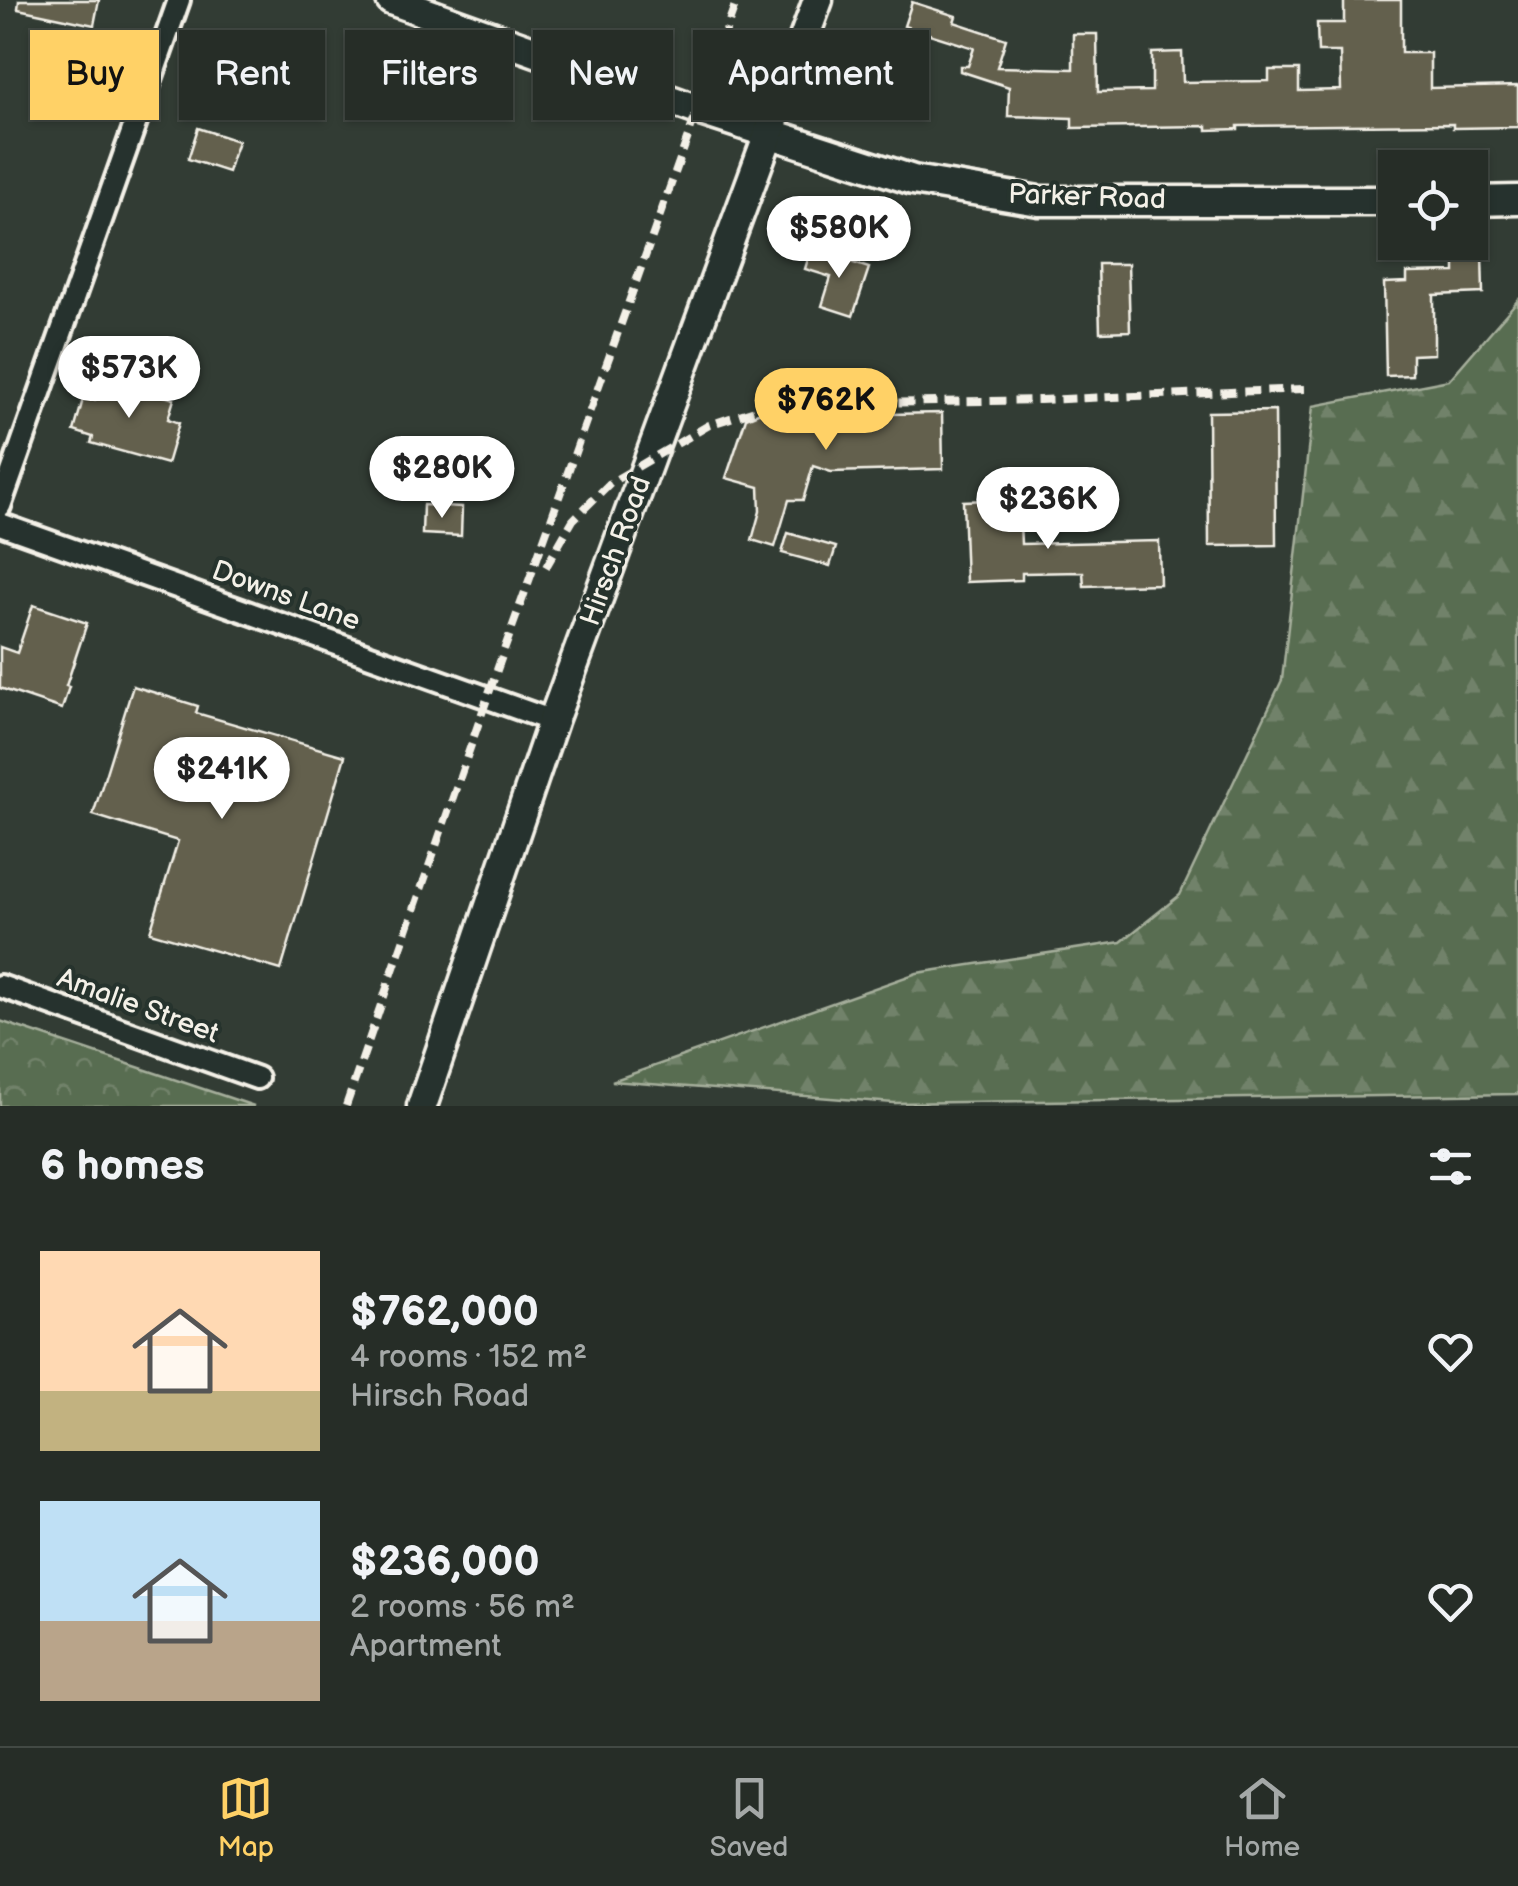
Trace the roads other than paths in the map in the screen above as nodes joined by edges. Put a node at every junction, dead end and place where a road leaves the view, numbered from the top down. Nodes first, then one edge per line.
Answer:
1 (179, 0) edge
2 (391, 0) edge
3 (818, 0) edge
4 (769, 133) junction
5 (1518, 200) edge
6 (1378, 201) edge
7 (1488, 201) edge
8 (0, 506) edge
9 (0, 524) edge
10 (553, 721) junction
11 (0, 986) edge
12 (258, 1078) dead end
13 (422, 1106) edge

1 - 8 street
2 - 4 main road, Parker Road
3 - 4 main road, Hirsch Road
4 - 6 main road, Parker Road
4 - 10 main road, Hirsch Road
5 - 7 main road
9 - 10 street, Downs Lane
10 - 13 main road, Hirsch Road
11 - 12 street, Amalie Street

